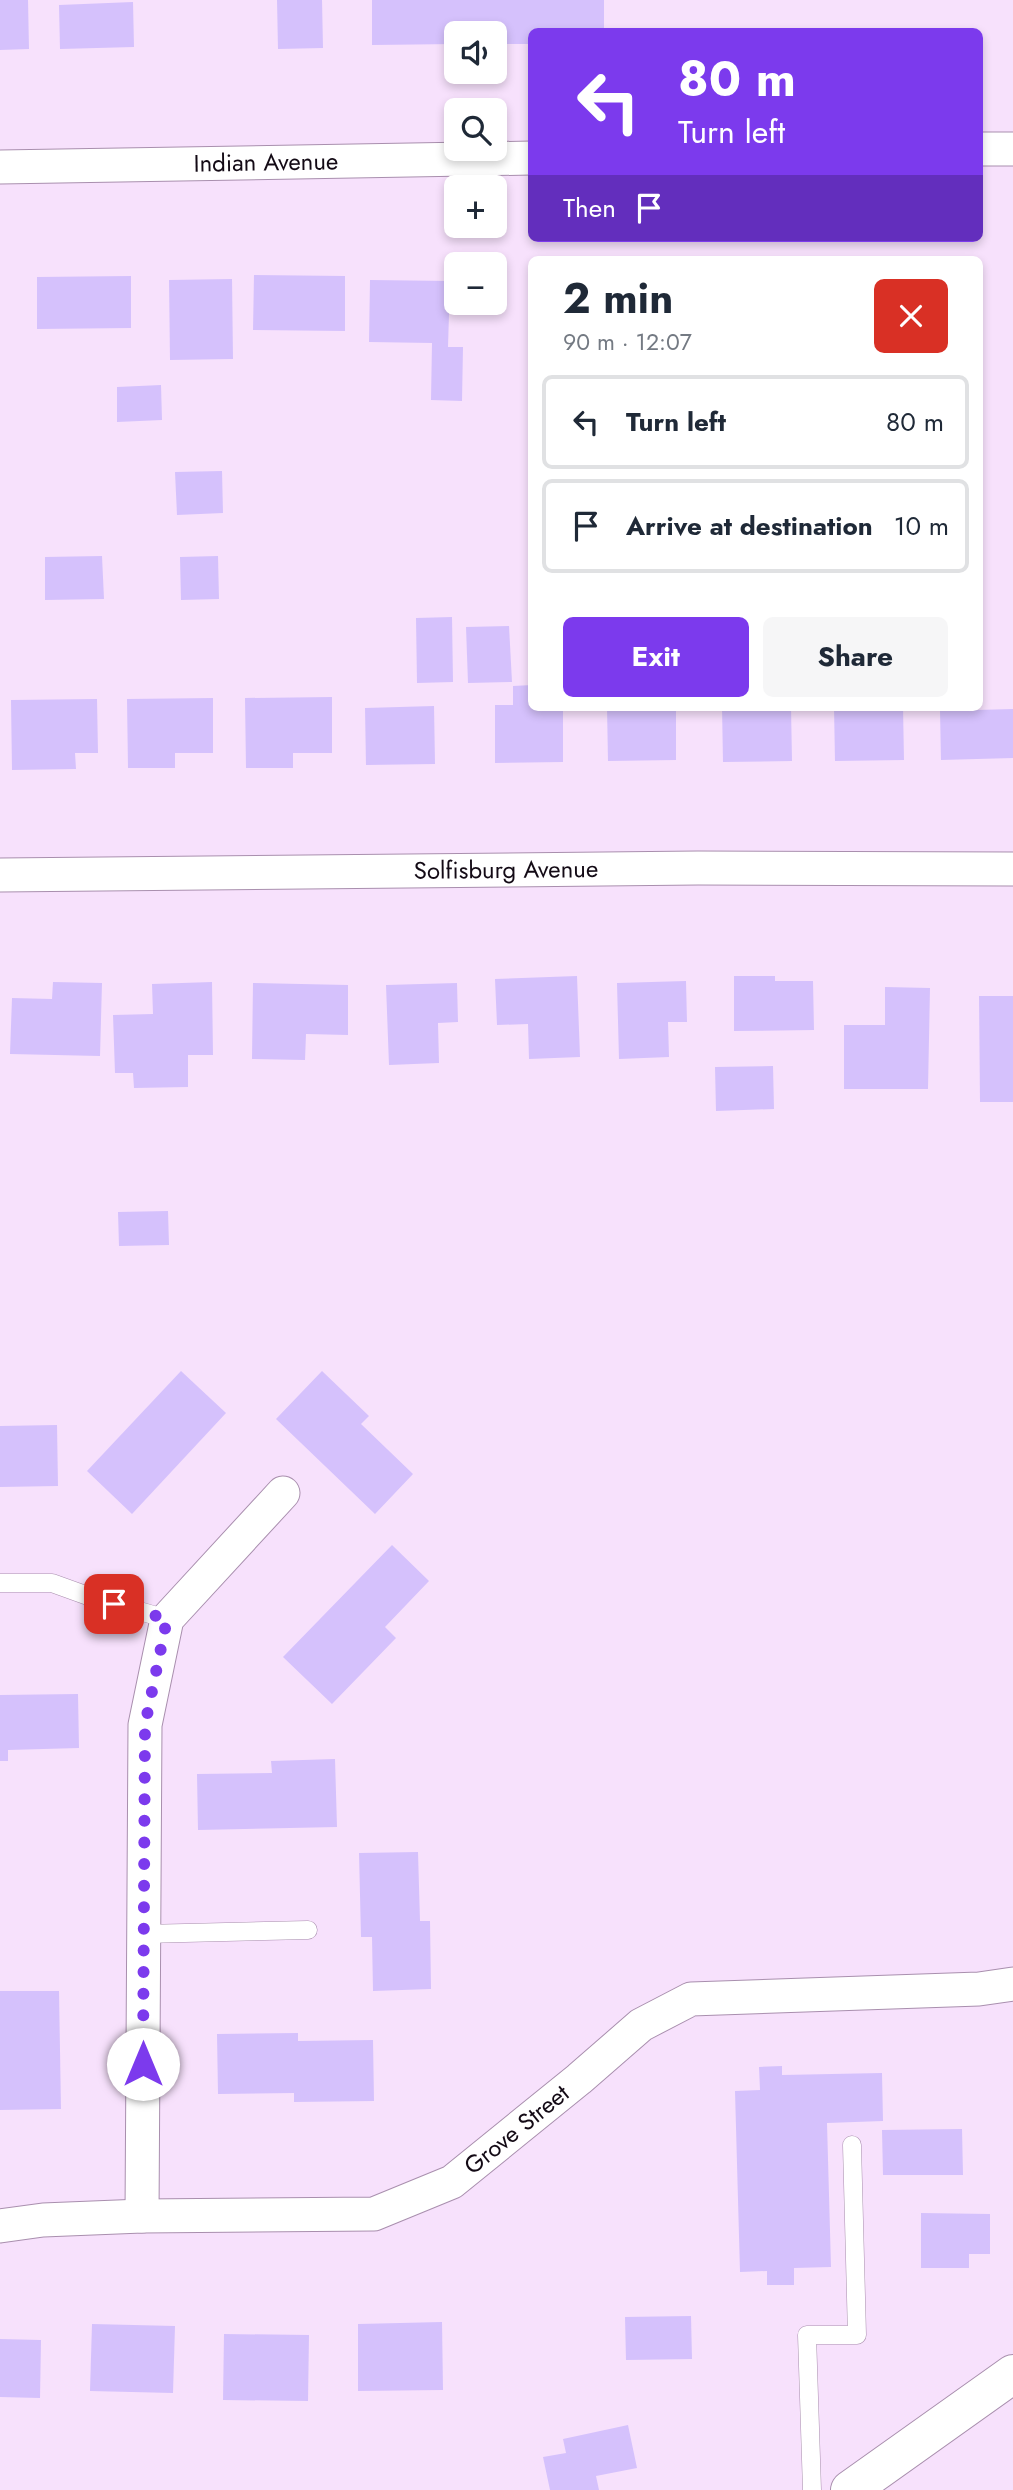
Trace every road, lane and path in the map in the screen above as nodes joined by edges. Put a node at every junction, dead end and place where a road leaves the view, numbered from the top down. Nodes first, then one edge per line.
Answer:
1 (983, 149) edge
2 (1013, 149) edge
3 (528, 158) edge
4 (0, 167) edge
5 (1013, 869) edge
6 (0, 875) edge
7 (283, 1493) dead end
8 (0, 1583) edge
9 (167, 1619) junction
10 (308, 1930) dead end
11 (144, 1934) junction
12 (1013, 1984) edge
13 (852, 2145) dead end
14 (142, 2216) junction
15 (0, 2226) edge
16 (1013, 2374) edge
17 (881, 2479) edge
18 (812, 2490) edge
19 (850, 2490) edge

1 - 2 street
3 - 4 street, Indian Avenue
5 - 6 street, Solfisburg Avenue
7 - 9 street
8 - 9 lane
9 - 11 street
10 - 11 lane
11 - 14 street
12 - 14 street, Grove Street
13 - 18 lane
14 - 15 street, Grove Street
16 - 17 street
17 - 19 street

